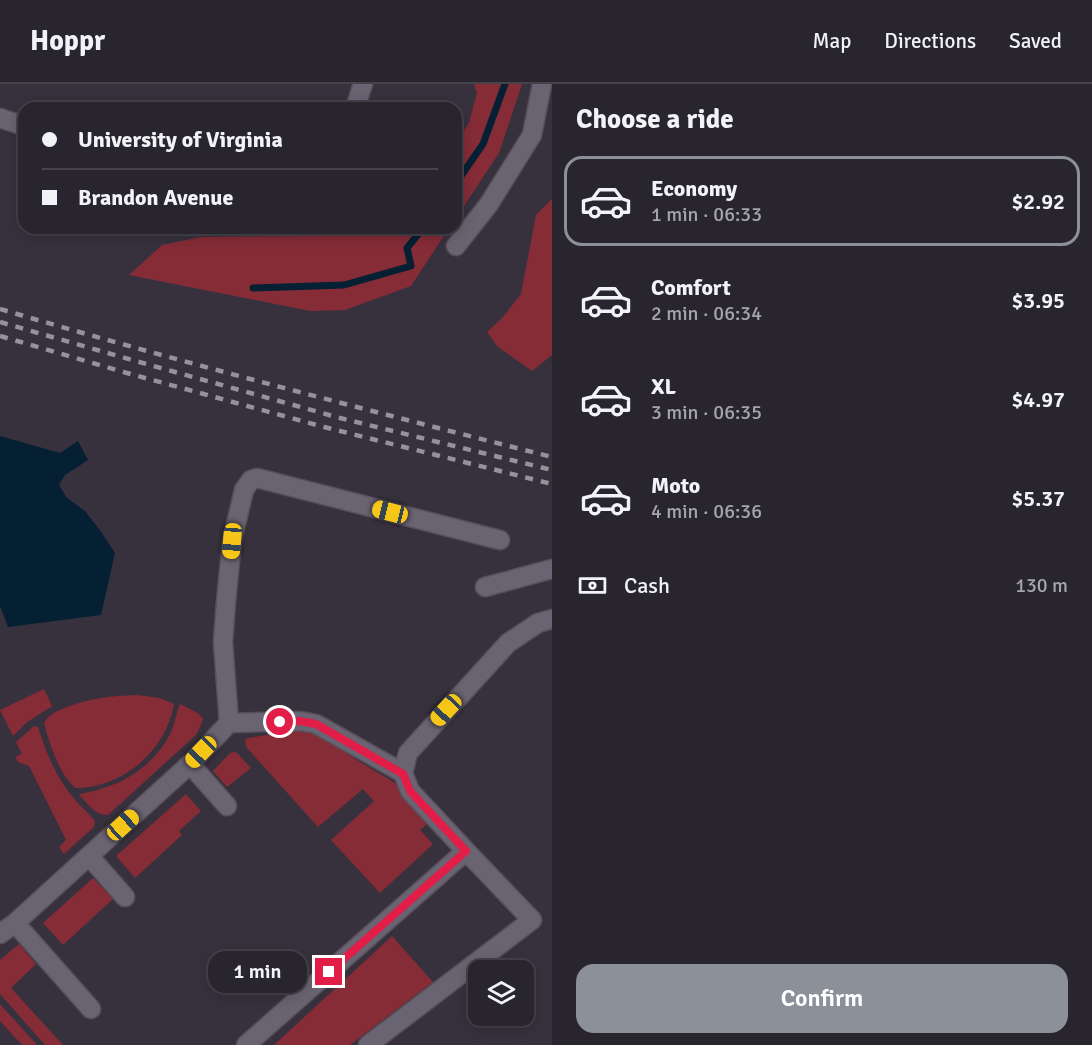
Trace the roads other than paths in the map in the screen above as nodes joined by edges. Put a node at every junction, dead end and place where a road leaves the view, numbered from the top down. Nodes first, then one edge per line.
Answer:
1 (363, 84) edge
2 (542, 84) edge
3 (357, 102) edge
4 (0, 117) edge
5 (18, 124) edge
6 (456, 246) dead end
7 (500, 540) dead end
8 (552, 569) edge
9 (485, 587) dead end
10 (552, 619) edge
11 (229, 723) junction
12 (190, 764) junction
13 (403, 774) junction
14 (227, 807) dead end
15 (466, 851) junction
16 (89, 856) junction
17 (125, 897) dead end
18 (7, 928) edge
19 (91, 1009) dead end
20 (246, 1045) edge
21 (368, 1045) edge

1 - 3 street
2 - 6 street
4 - 5 street
7 - 11 street
8 - 9 street
10 - 13 street
11 - 12 street
11 - 13 street
12 - 14 street
12 - 16 street
13 - 15 street
15 - 20 street
15 - 21 street
16 - 17 street
16 - 18 street
18 - 19 street

